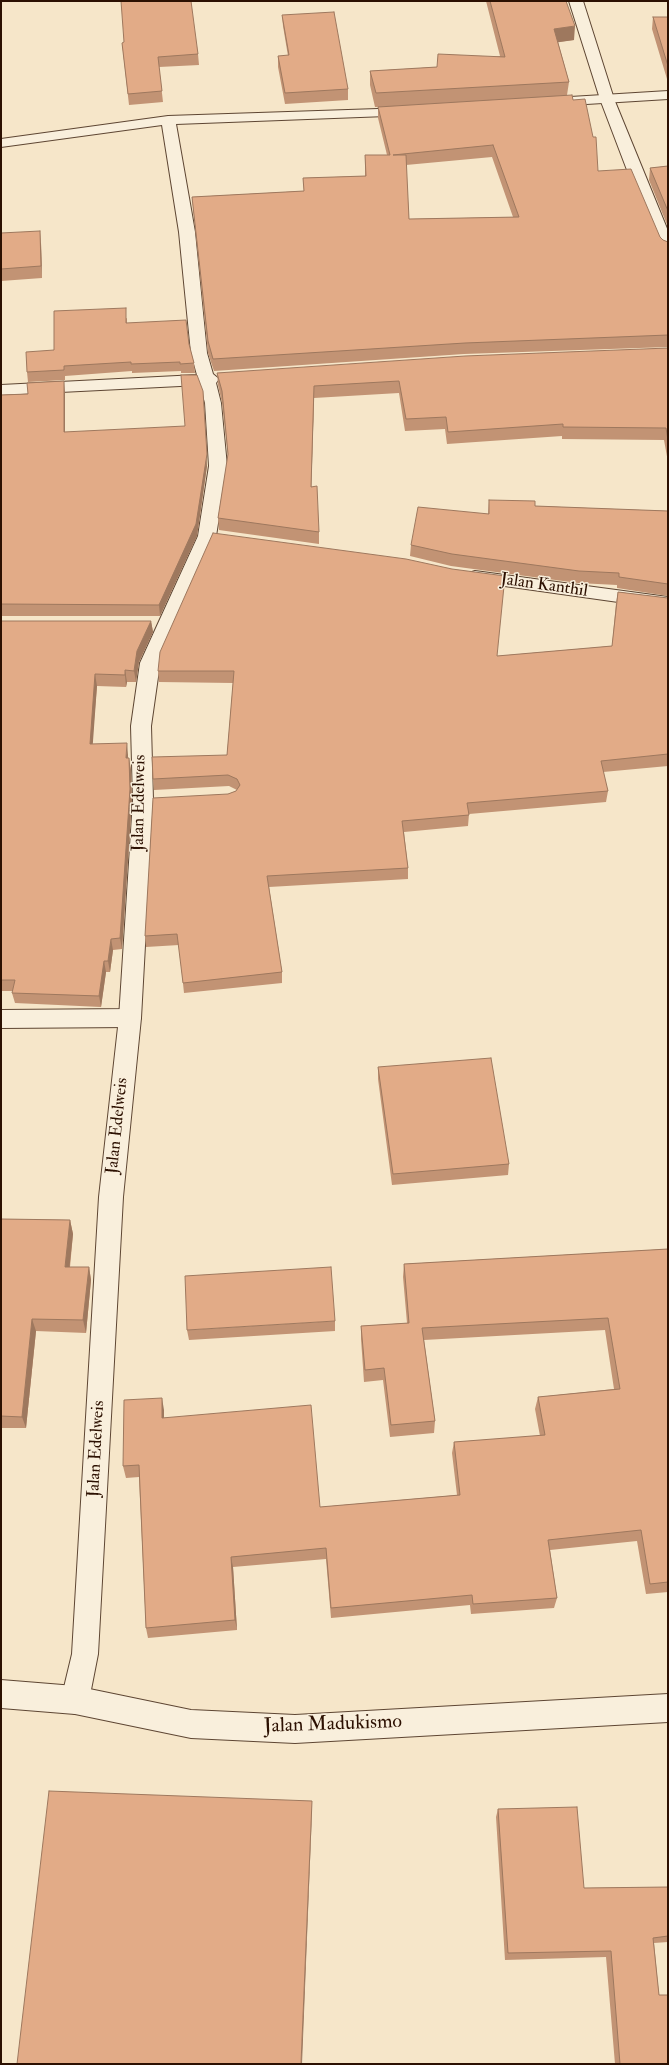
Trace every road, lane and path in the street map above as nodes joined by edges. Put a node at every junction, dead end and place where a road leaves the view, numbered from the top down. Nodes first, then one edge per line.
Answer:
1 (576, 1) edge
2 (668, 96) edge
3 (607, 98) junction
4 (537, 103) edge
5 (420, 111) edge
6 (168, 120) junction
7 (1, 143) edge
8 (668, 248) edge
9 (217, 378) junction
10 (1, 390) edge
11 (459, 574) edge
12 (668, 603) edge
13 (130, 1018) junction
14 (1, 1019) edge
15 (1, 1694) edge
16 (75, 1700) junction
17 (668, 1708) edge

1 - 3 street
2 - 3 street
3 - 4 street
3 - 8 street
5 - 6 street
6 - 7 street
6 - 9 street, Jalan Edelweis
9 - 10 street
9 - 13 street, Jalan Edelweis
11 - 12 street, Jalan Kanthil
13 - 14 street
13 - 16 street, Jalan Edelweis
15 - 16 street, Jalan Madukismo
16 - 17 street, Jalan Madukismo

